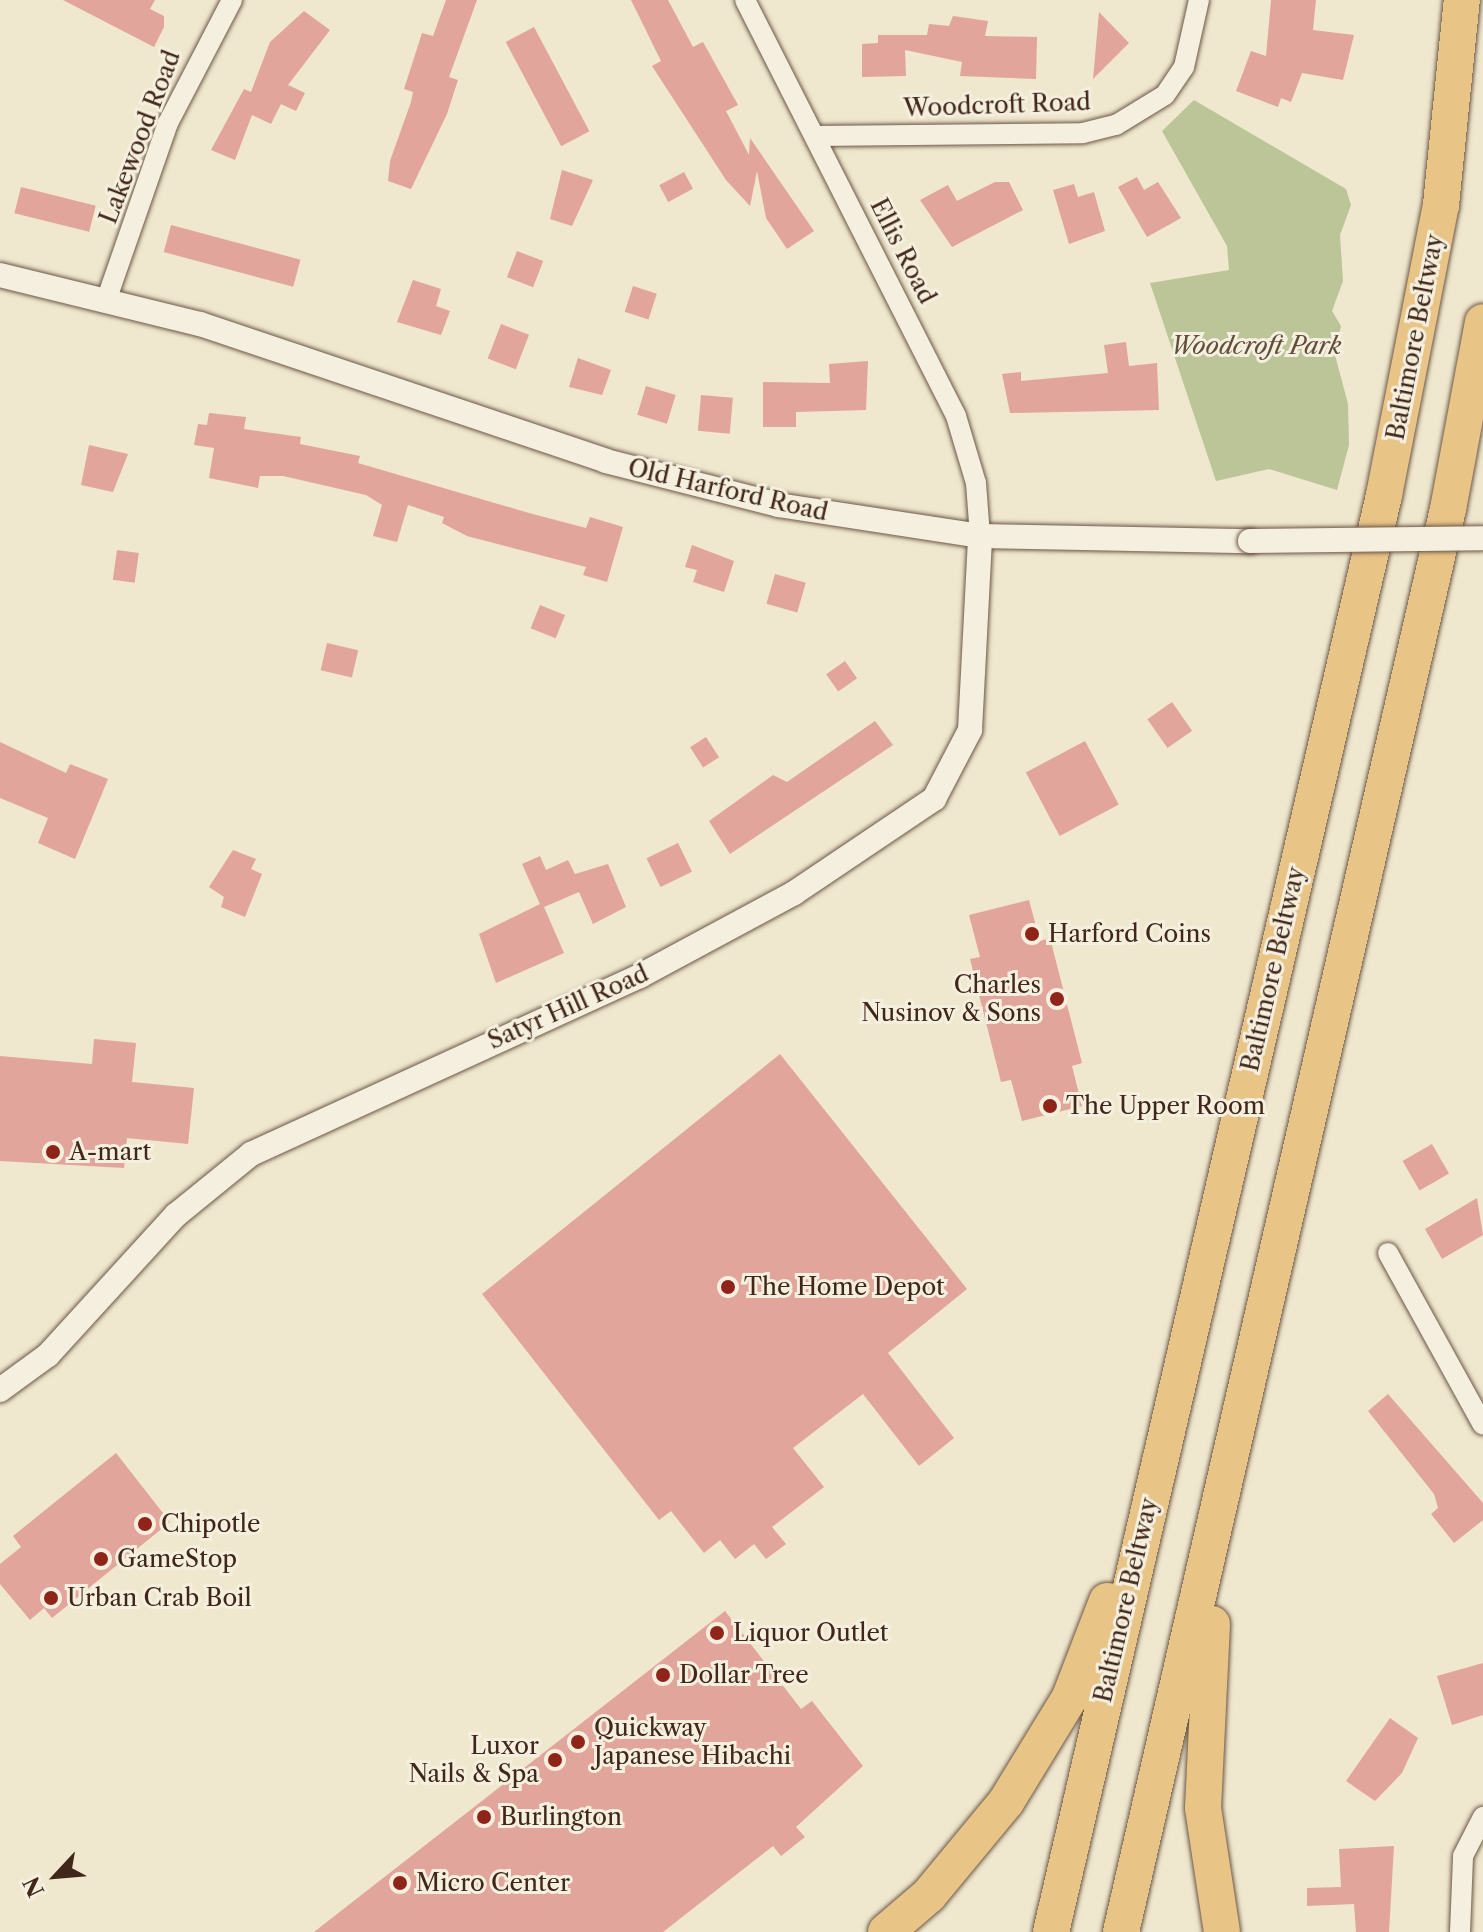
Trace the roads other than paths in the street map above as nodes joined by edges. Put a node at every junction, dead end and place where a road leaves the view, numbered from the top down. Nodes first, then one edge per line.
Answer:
1 (232, 0) edge
2 (745, 0) edge
3 (1199, 0) edge
4 (1462, 0) edge
5 (816, 136) junction
6 (0, 275) edge
7 (107, 298) junction
8 (1483, 322) edge
9 (980, 536) junction
10 (1483, 538) edge
11 (1388, 1253) dead end
12 (0, 1390) edge
13 (1483, 1425) edge
14 (1231, 1455) junction
15 (1156, 1469) junction
16 (1483, 1817) edge
17 (886, 1932) edge
18 (1051, 1932) edge
19 (1121, 1932) edge
20 (1222, 1932) edge
21 (1460, 1932) edge

1 - 7 street, Lakewood Road
2 - 5 street, Ellis Road
3 - 5 street, Woodcroft Road
4 - 15 highway, Baltimore Beltway
5 - 9 street, Ellis Road
6 - 7 street, Old Harford Road
7 - 9 street, Old Harford Road
8 - 14 highway
9 - 10 street, Old Harford Road, bridge
9 - 12 street, Satyr Hill Road
11 - 13 street
14 - 19 highway
14 - 20 highway
15 - 17 highway
15 - 18 highway, Baltimore Beltway
16 - 21 street

